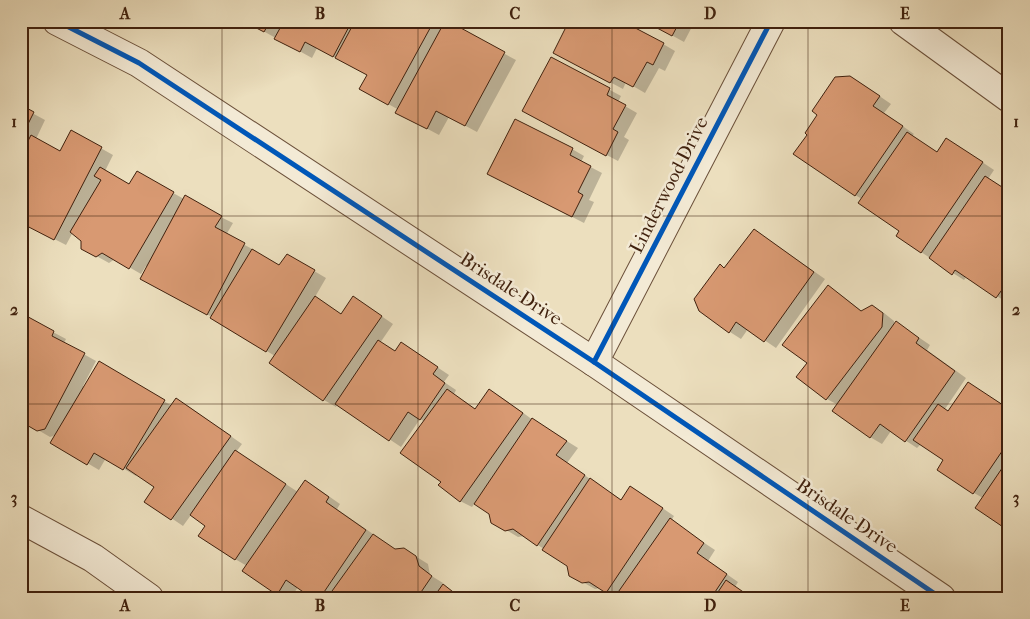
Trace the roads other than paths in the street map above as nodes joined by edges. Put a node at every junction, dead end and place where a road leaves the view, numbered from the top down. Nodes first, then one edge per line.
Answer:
1 (57, 21) edge
2 (771, 21) edge
3 (903, 21) edge
4 (1009, 98) edge
5 (594, 362) junction
6 (21, 519) edge
7 (149, 598) edge
8 (941, 598) edge

1 - 5 street, Brisdale Drive
2 - 5 street, Linderwood Drive
3 - 4 street
5 - 8 street, Brisdale Drive
6 - 7 street

